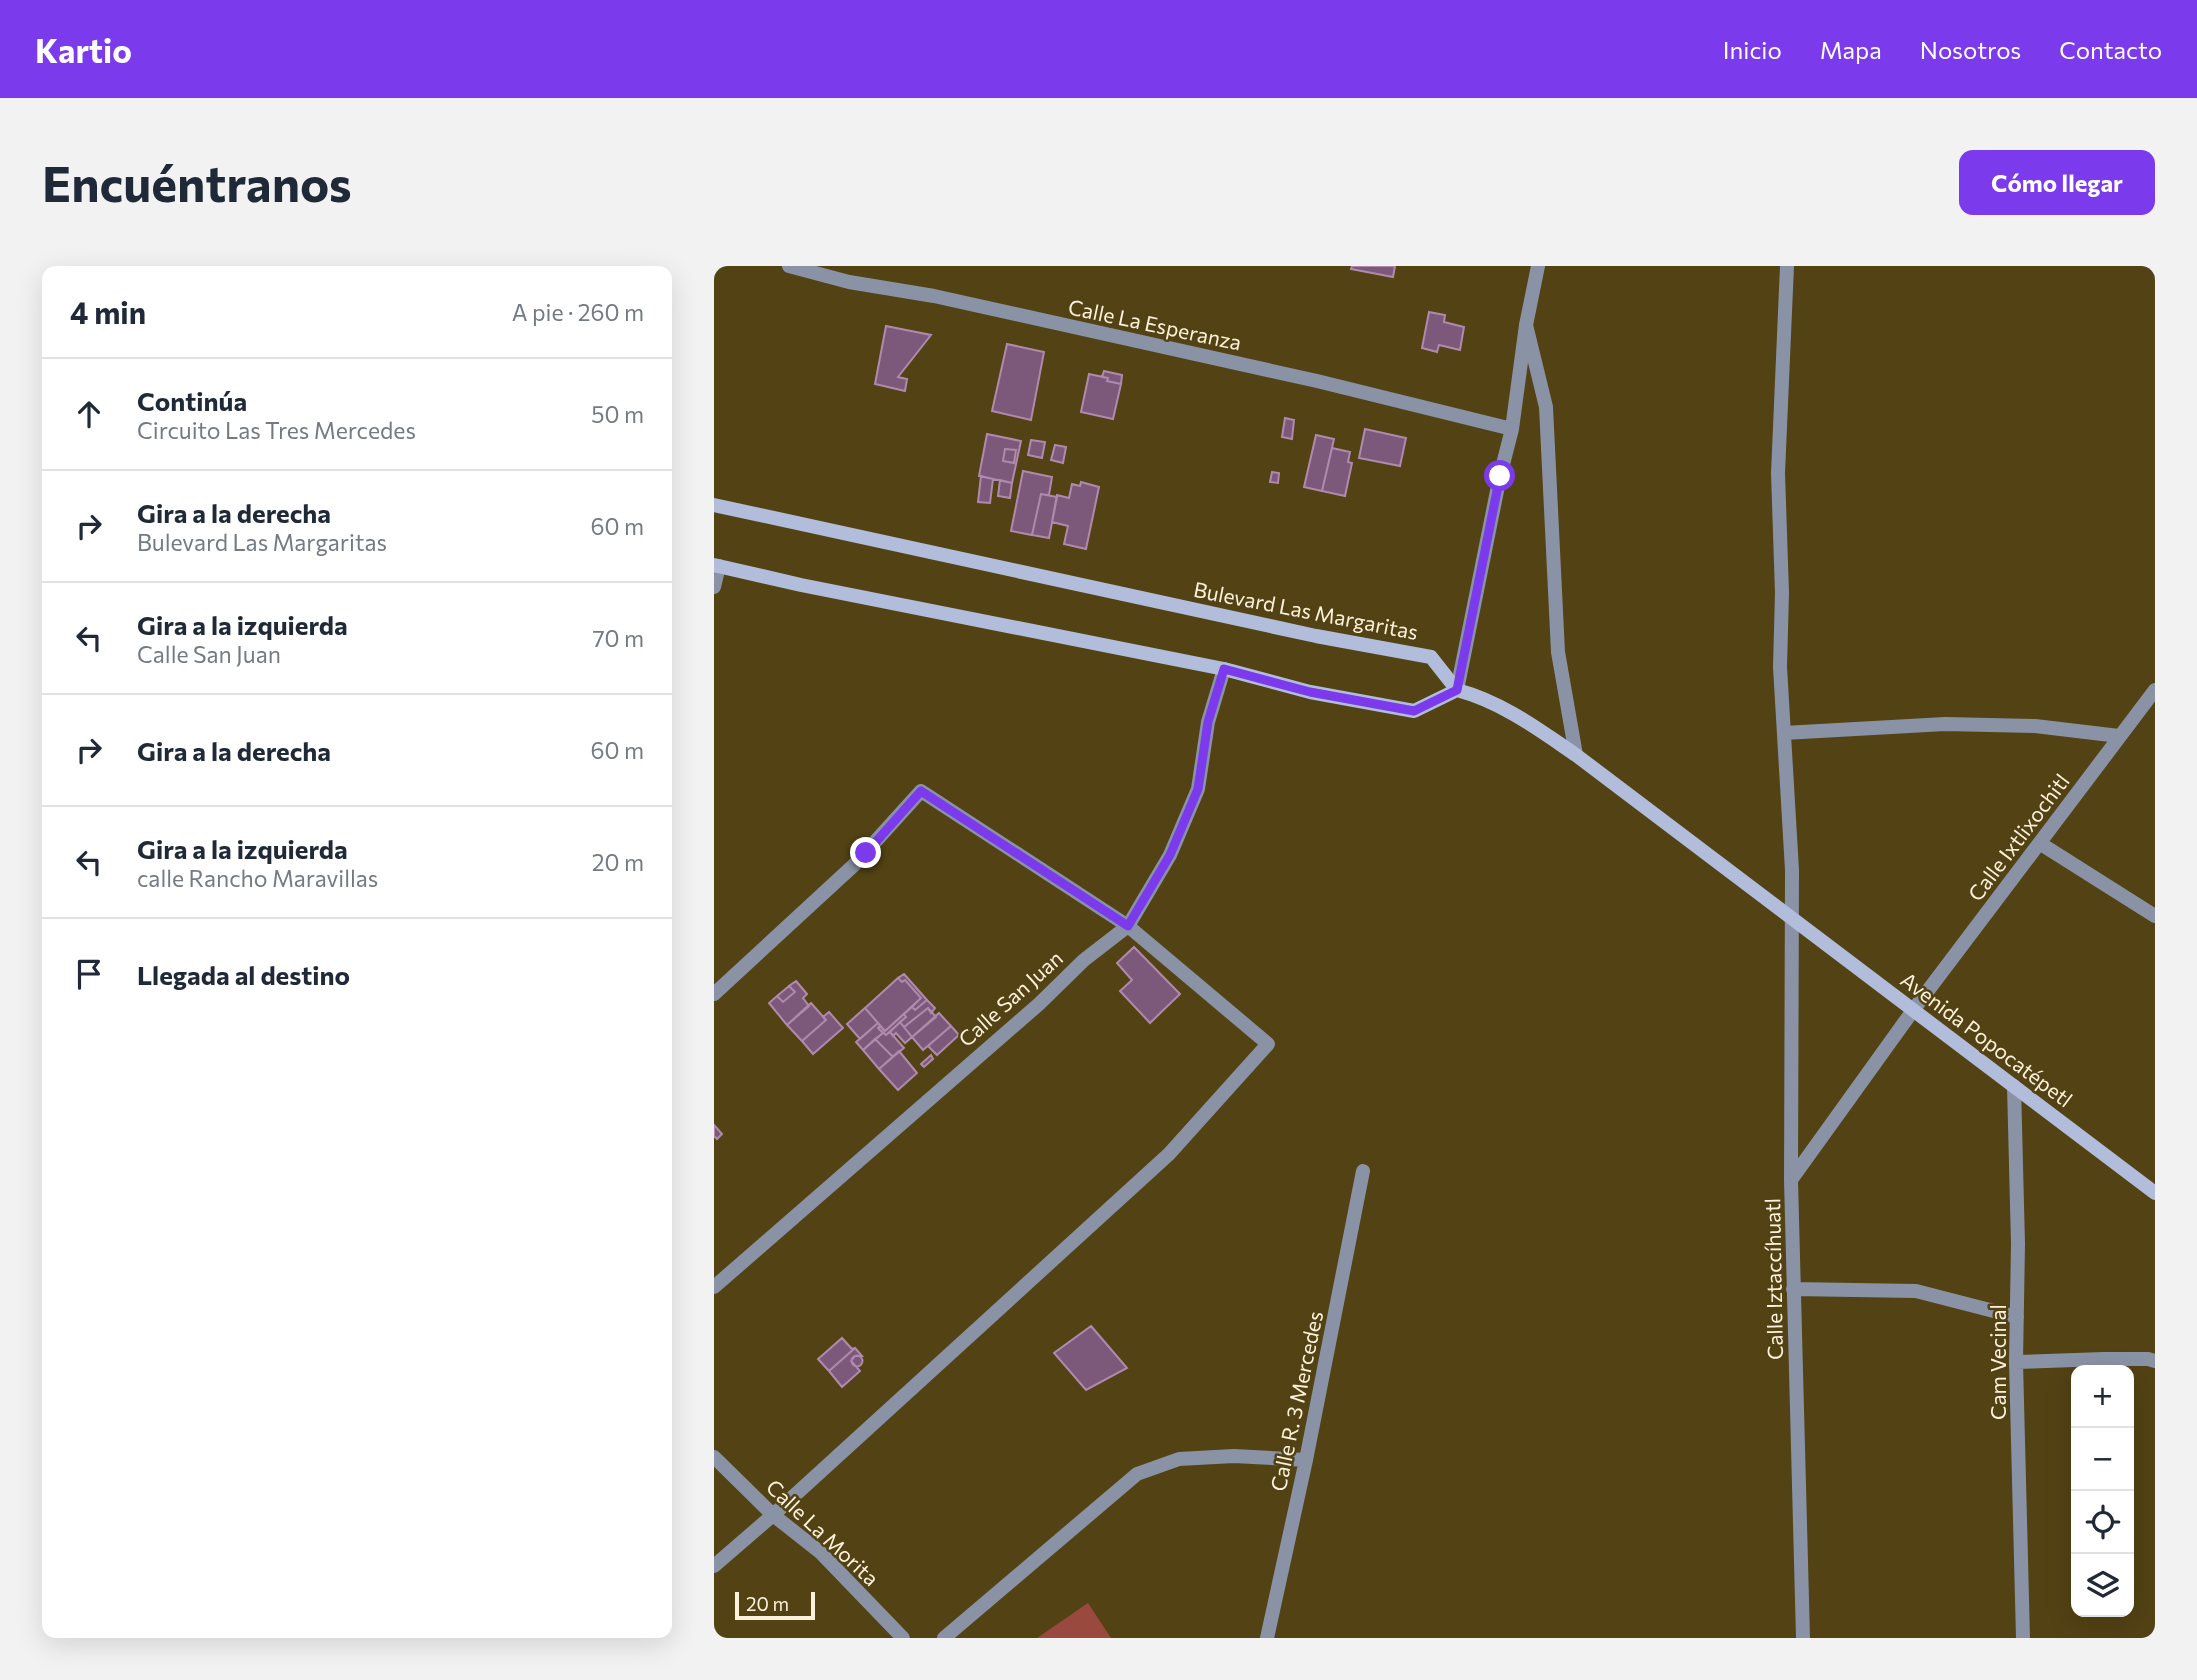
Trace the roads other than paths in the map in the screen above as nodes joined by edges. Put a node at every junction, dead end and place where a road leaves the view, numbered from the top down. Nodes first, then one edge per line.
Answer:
1 (789, 266) edge
2 (1538, 266) edge
3 (1787, 266) edge
4 (1526, 325) junction
5 (1512, 429) junction
6 (714, 505) edge
7 (716, 566) edge
8 (714, 587) edge
9 (1224, 669) junction
10 (1457, 690) junction
11 (2155, 690) edge
12 (1784, 733) junction
13 (2119, 736) junction
14 (1576, 755) junction
15 (2040, 844) junction
16 (2155, 916) edge
17 (1793, 919) junction
18 (1128, 926) junction
19 (714, 994) edge
20 (1914, 1009) junction
21 (2014, 1086) junction
22 (1363, 1171) dead end
23 (1791, 1180) junction
24 (2155, 1193) edge
25 (714, 1287) edge
26 (1793, 1289) junction
27 (2017, 1317) junction
28 (2155, 1361) edge
29 (2016, 1362) junction
30 (714, 1457) edge
31 (1306, 1460) junction
32 (773, 1514) junction
33 (714, 1566) edge
34 (902, 1638) edge
35 (944, 1638) edge
36 (1267, 1638) edge
37 (1803, 1638) edge
38 (2023, 1638) edge

1 - 5 street, Calle La Esperanza
2 - 4 street
3 - 12 street
4 - 5 street
4 - 14 street
5 - 10 street
6 - 10 main road, Bulevard Las Margaritas
7 - 8 street
7 - 9 main road
9 - 10 main road
9 - 18 street, Calle San Juan
10 - 14 main road, Avenida Popocatépetl
11 - 13 street, Calle Ixtlixochitl
12 - 13 street
12 - 17 street, Calle Iztaccíhuatl
13 - 15 street, Calle Ixtlixochitl
14 - 17 main road, Avenida Popocatépetl
15 - 16 street
15 - 20 street, Calle Ixtlixochitl
17 - 20 main road, Avenida Popocatépetl
17 - 23 street, Calle Iztaccíhuatl
18 - 19 street
18 - 25 street, Calle San Juan
18 - 32 street
20 - 21 main road, Avenida Popocatépetl
20 - 23 street, Calle Ixtlixochitl
21 - 24 main road, Avenida Popocatépetl
21 - 27 street, Cam Vecinal
22 - 31 street, Calle R. 3 Mercedes
23 - 26 street, Calle Iztaccíhuatl
26 - 27 street
26 - 37 street, Calle Iztaccíhuatl
27 - 29 street, Cam Vecinal
28 - 29 street
29 - 38 street, Cam Vecinal
30 - 32 street, Calle La Morita
31 - 35 street
31 - 36 street, Calle R. 3 Mercedes
32 - 33 street
32 - 34 street, Calle La Morita

